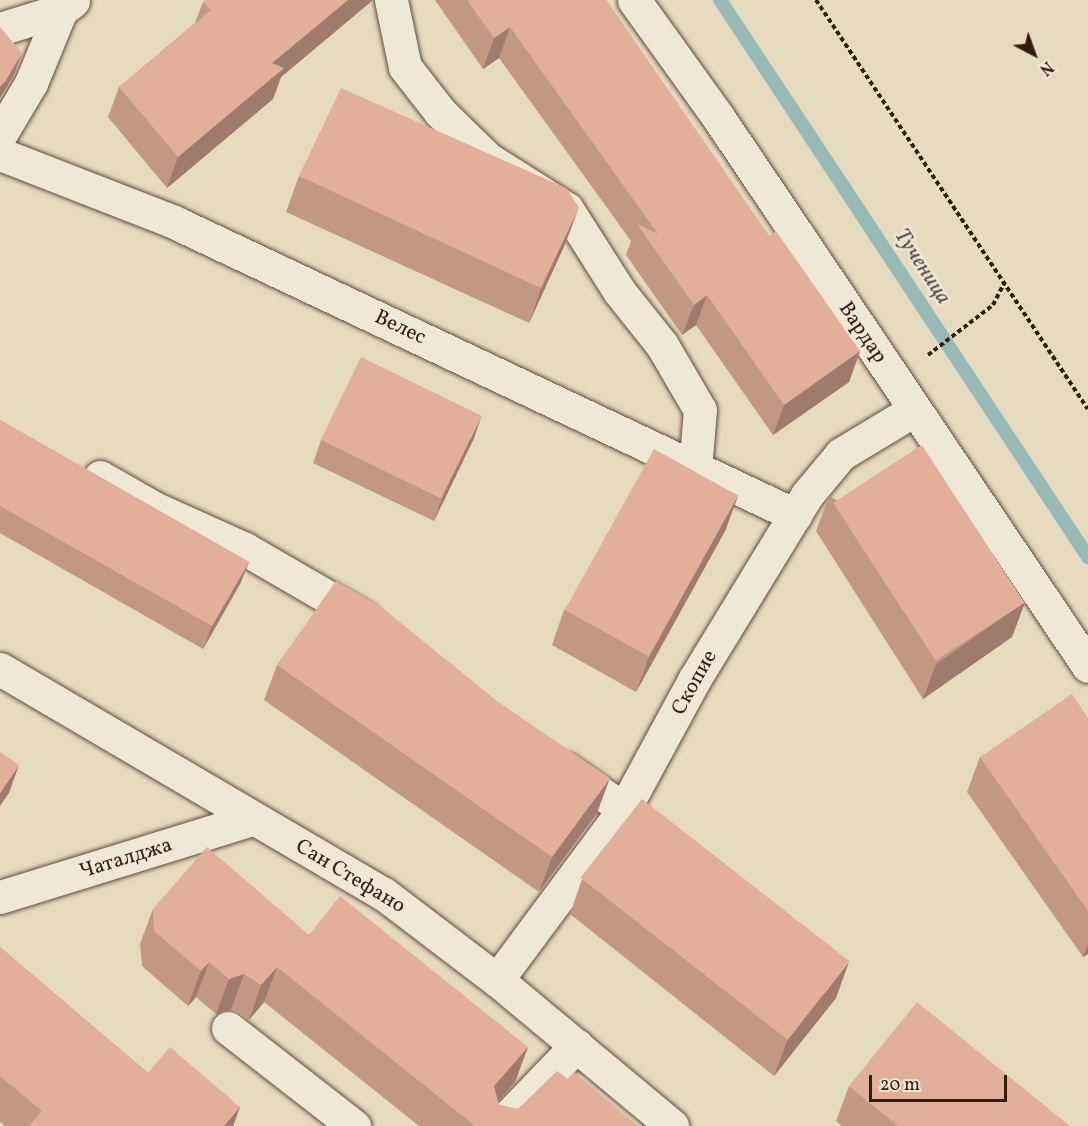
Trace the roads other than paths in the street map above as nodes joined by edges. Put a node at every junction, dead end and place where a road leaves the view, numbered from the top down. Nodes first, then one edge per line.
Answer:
1 (391, 0) edge
2 (634, 0) edge
3 (68, 5) edge
4 (0, 29) edge
5 (0, 135) edge
6 (0, 154) edge
7 (914, 410) junction
8 (74, 462) edge
9 (695, 468) junction
10 (795, 515) junction
11 (387, 633) edge
12 (1088, 666) edge
13 (0, 669) edge
14 (541, 752) edge
15 (624, 809) junction
16 (252, 819) junction
17 (0, 897) edge
18 (497, 980) junction
19 (228, 1028) dead end
20 (576, 1045) junction
21 (354, 1126) edge
22 (500, 1126) edge
23 (672, 1126) edge

1 - 9 street
2 - 7 street, Вардар
3 - 4 street
3 - 5 street
6 - 9 street, Велес
7 - 10 street, Скопие
7 - 12 street, Вардар
8 - 11 street
9 - 10 street, Велес
10 - 15 street, Скопие
13 - 16 street, Сан Стефано
14 - 15 street
15 - 18 street, Скопие
16 - 17 street, Чаталджа
16 - 18 street, Сан Стефано
18 - 20 street, Сан Стефано
19 - 21 street
20 - 22 street
20 - 23 street, Сан Стефано

